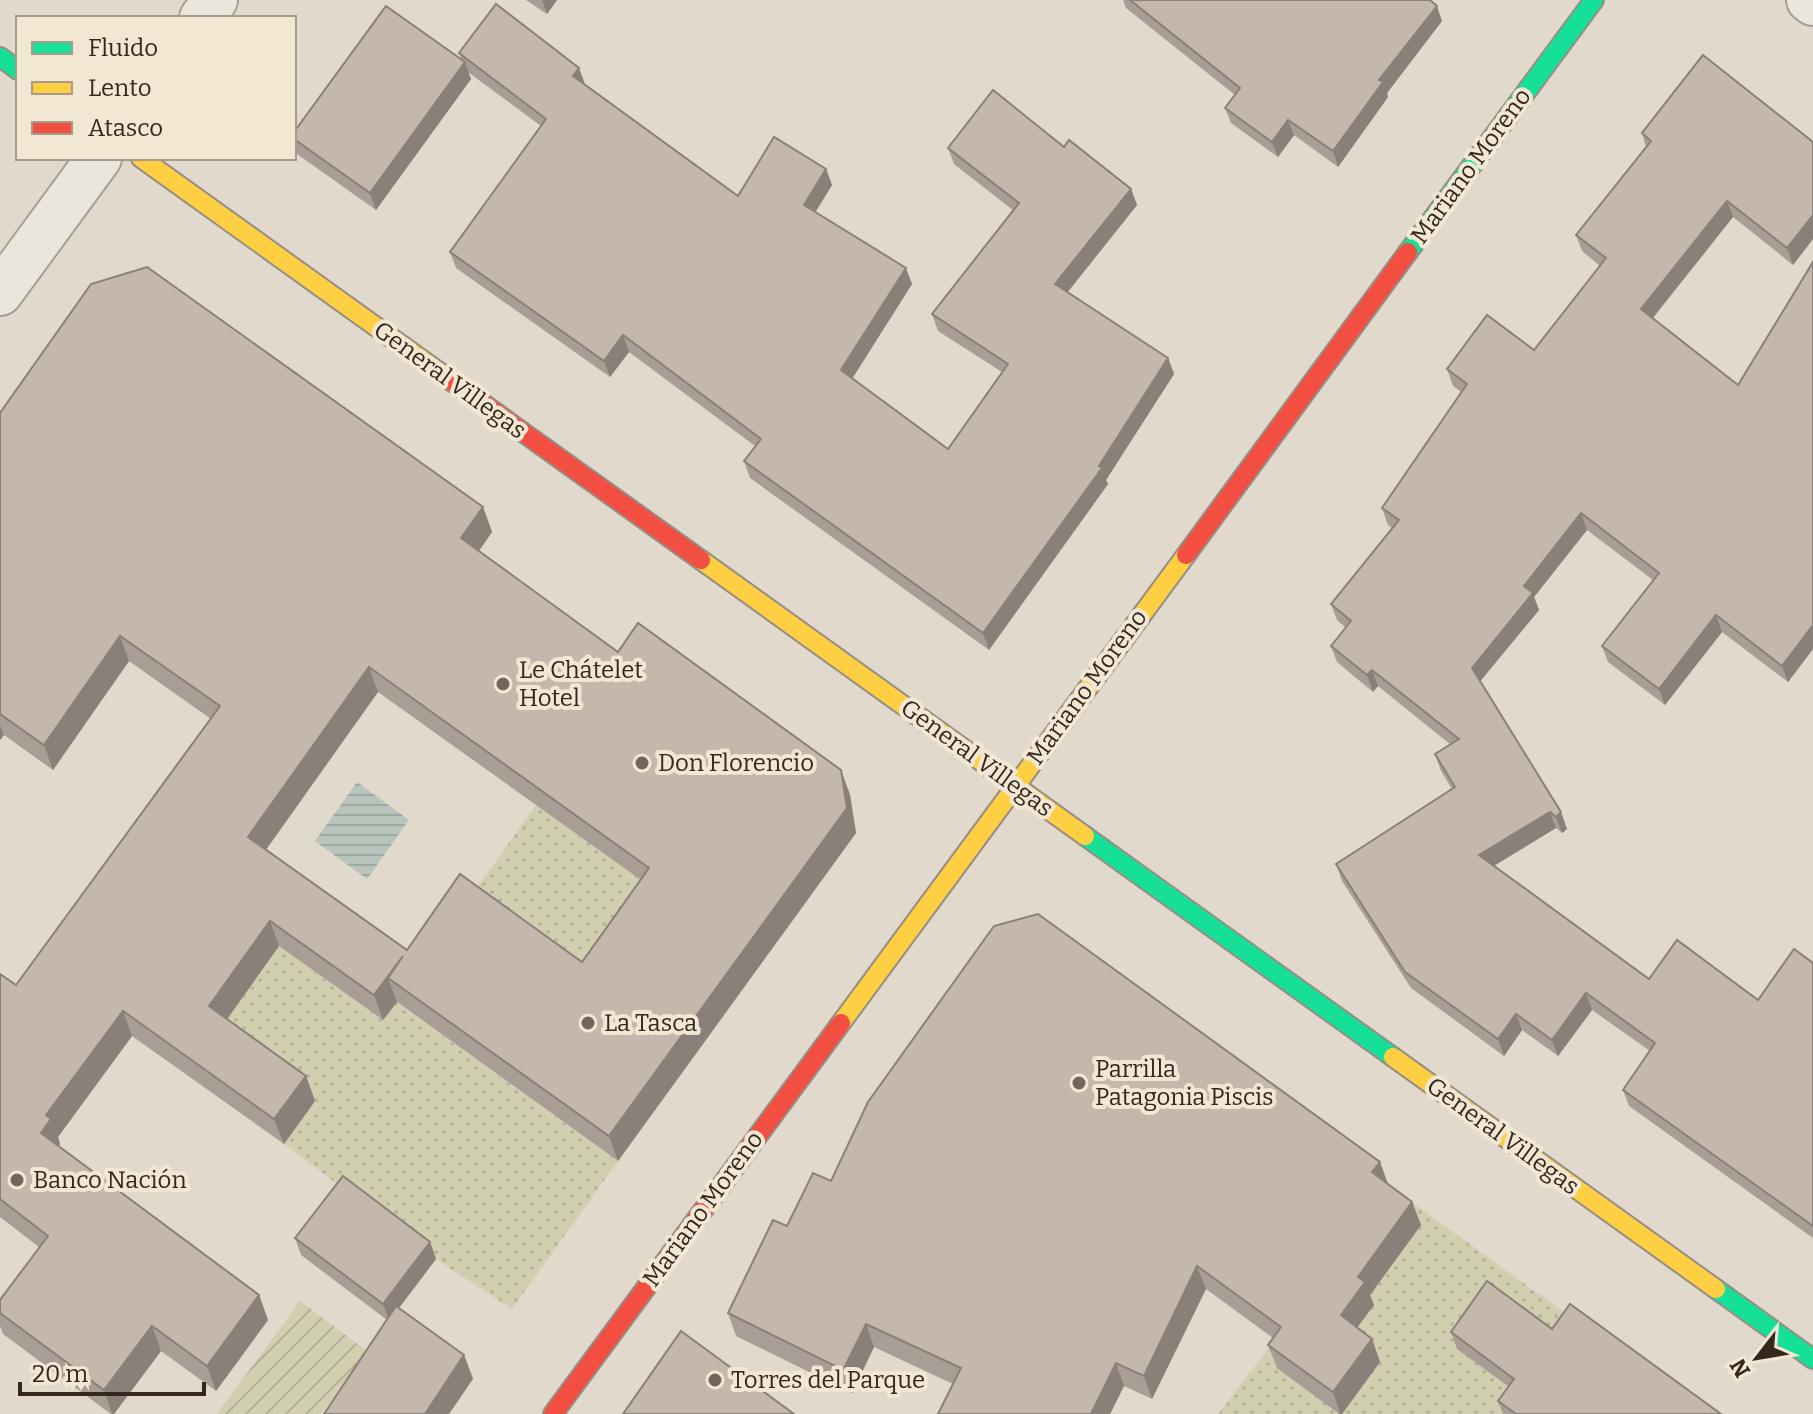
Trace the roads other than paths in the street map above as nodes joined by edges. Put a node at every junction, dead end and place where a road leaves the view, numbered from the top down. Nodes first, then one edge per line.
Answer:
1 (1594, 0) edge
2 (98, 160) edge
3 (144, 160) edge
4 (0, 293) edge
5 (1015, 785) junction
6 (1813, 1359) edge
7 (553, 1414) edge

1 - 5 main road, Mariano Moreno
2 - 4 street
3 - 5 main road, General Villegas
5 - 6 main road, General Villegas
5 - 7 main road, Mariano Moreno

